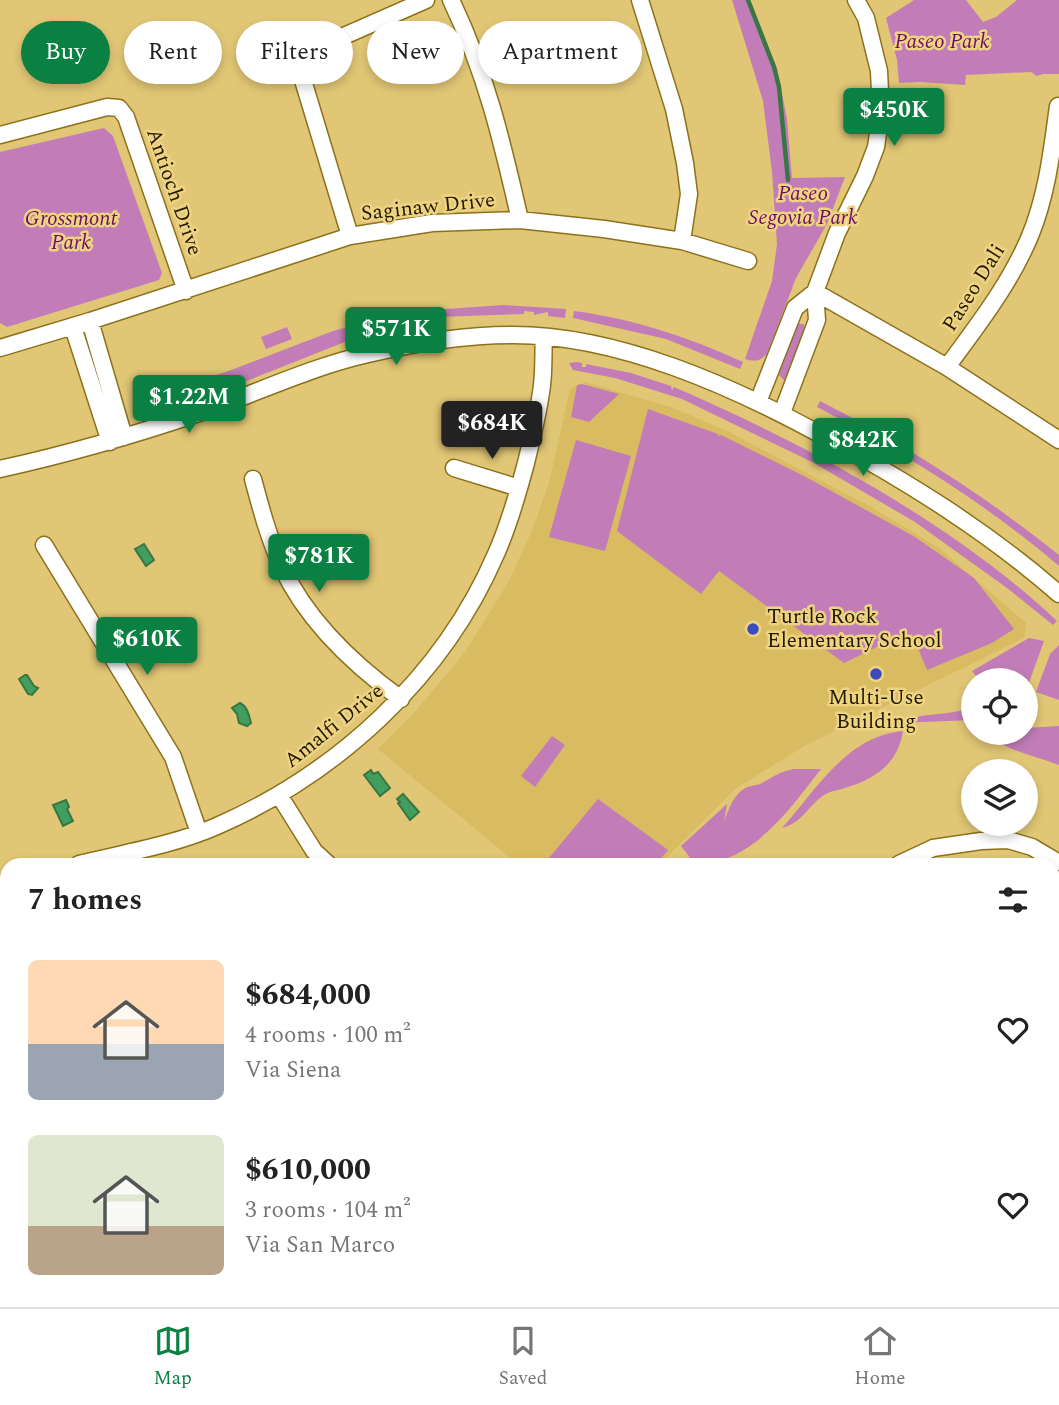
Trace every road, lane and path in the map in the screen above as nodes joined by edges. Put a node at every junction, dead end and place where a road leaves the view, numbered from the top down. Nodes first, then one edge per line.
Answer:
1 (426, 0) edge
2 (451, 0) edge
3 (640, 0) edge
4 (856, 0) edge
5 (1058, 106) edge
6 (0, 135) edge
7 (520, 220) junction
8 (350, 236) junction
9 (682, 241) junction
10 (748, 261) dead end
11 (186, 290) junction
12 (815, 292) junction
13 (90, 321) junction
14 (73, 327) junction
15 (544, 337) junction
16 (0, 348) edge
17 (947, 367) junction
18 (758, 401) junction
19 (782, 413) junction
20 (117, 439) junction
21 (1059, 440) edge
22 (454, 468) dead end
23 (0, 469) edge
24 (253, 480) dead end
25 (519, 488) junction
26 (44, 545) dead end
27 (1059, 594) edge
28 (401, 699) junction
29 (279, 795) junction
30 (199, 833) junction
31 (102, 858) edge
32 (322, 858) edge
33 (912, 858) edge
34 (1050, 858) edge

1 - 8 street
2 - 7 street
3 - 9 street
4 - 12 street
5 - 17 street, Paseo Dali
6 - 11 street, Antioch Drive
7 - 8 street, Saginaw Drive
7 - 9 street, Saginaw Drive
8 - 11 street, Saginaw Drive
9 - 10 street, Saginaw Drive
11 - 13 street, Saginaw Drive
12 - 17 street
12 - 18 street
12 - 19 street
13 - 14 street, Saginaw Drive
13 - 20 street
14 - 16 street, Saginaw Drive
14 - 20 street
15 - 18 street
15 - 20 street
15 - 25 street, Amalfi Drive
17 - 21 street
18 - 19 street
19 - 27 street
20 - 23 street
22 - 25 street
24 - 28 street
25 - 28 street, Amalfi Drive
26 - 30 street
28 - 29 street, Amalfi Drive
29 - 30 street, Amalfi Drive
29 - 32 street
30 - 31 street, Amalfi Drive
33 - 34 street

